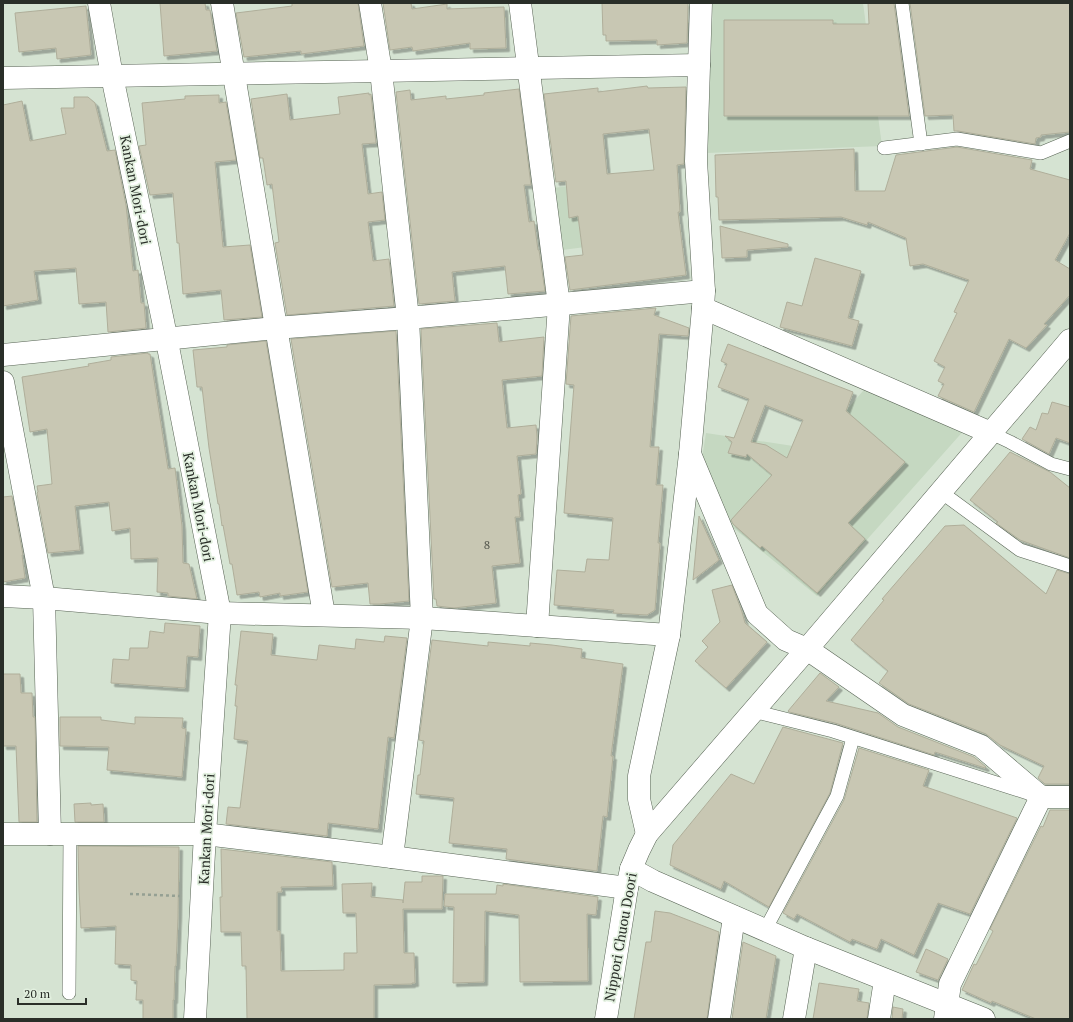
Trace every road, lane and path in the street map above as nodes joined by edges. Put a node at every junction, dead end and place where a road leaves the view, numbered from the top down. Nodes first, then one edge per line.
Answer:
1 (99, 3) edge
2 (222, 3) edge
3 (370, 3) edge
4 (520, 3) edge
5 (702, 3) edge
6 (902, 3) edge
7 (699, 65) junction
8 (528, 69) junction
9 (381, 71) junction
10 (233, 74) junction
11 (112, 76) junction
12 (3, 78) edge
13 (1070, 141) edge
14 (921, 144) junction
15 (884, 148) dead end
16 (704, 300) junction
17 (559, 305) junction
18 (408, 318) junction
19 (275, 328) junction
20 (166, 340) junction
21 (1070, 340) edge
22 (3, 355) edge
23 (3, 382) edge
24 (991, 433) junction
25 (690, 454) junction
26 (1070, 469) edge
27 (941, 492) junction
28 (1070, 566) edge
29 (3, 596) edge
30 (44, 598) junction
31 (220, 613) junction
32 (324, 615) junction
33 (422, 618) junction
34 (537, 626) junction
35 (669, 635) junction
36 (807, 649) junction
37 (753, 711) junction
38 (853, 738) junction
39 (1041, 797) junction
40 (1070, 797) edge
41 (3, 834) edge
42 (60, 834) junction
43 (205, 834) junction
44 (647, 834) junction
45 (392, 857) junction
46 (629, 879) junction
47 (130, 894) dead end
48 (181, 896) dead end
49 (734, 917) junction
50 (765, 930) junction
51 (806, 948) junction
52 (885, 980) junction
53 (69, 993) dead end
54 (947, 1012) edge
55 (195, 1019) edge
56 (606, 1019) edge
57 (719, 1019) edge
58 (794, 1019) edge
59 (879, 1019) edge
60 (984, 1019) edge

1 - 11 street, Kankan Mori-dori
2 - 10 street
3 - 9 street
4 - 8 street
5 - 7 street
6 - 14 lane
7 - 8 street
7 - 16 street
8 - 9 street
8 - 17 street
9 - 10 street
9 - 18 street
10 - 11 street
10 - 19 street
11 - 12 street
11 - 20 street, Kankan Mori-dori
13 - 14 lane
14 - 15 lane
16 - 17 street
16 - 24 street
16 - 25 street
17 - 18 street
17 - 34 street
18 - 19 street
18 - 33 street
19 - 20 street
19 - 32 street
20 - 22 street
20 - 31 street, Kankan Mori-dori
21 - 24 street, Nippori Chuou Doori
23 - 30 street
24 - 26 lane
24 - 27 street, Nippori Chuou Doori
25 - 35 street
25 - 36 street
27 - 28 lane
27 - 36 street, Nippori Chuou Doori
29 - 30 street
30 - 31 street
30 - 42 street
31 - 32 street
31 - 43 street, Kankan Mori-dori
32 - 33 street
33 - 34 street
33 - 45 street
34 - 35 street
35 - 44 street
36 - 37 street, Nippori Chuou Doori
36 - 39 street
37 - 38 lane
37 - 44 street, Nippori Chuou Doori
38 - 39 lane
38 - 50 lane
39 - 40 street
39 - 54 street
41 - 42 street
42 - 43 street
42 - 53 lane
43 - 45 street
43 - 55 street, Kankan Mori-dori
44 - 46 street, Nippori Chuou Doori
45 - 46 street
46 - 49 street
46 - 56 street, Nippori Chuou Doori
47 - 48 path
49 - 50 street
49 - 57 street
50 - 51 street
51 - 52 street
51 - 58 street
52 - 54 street
52 - 59 street
54 - 60 street

